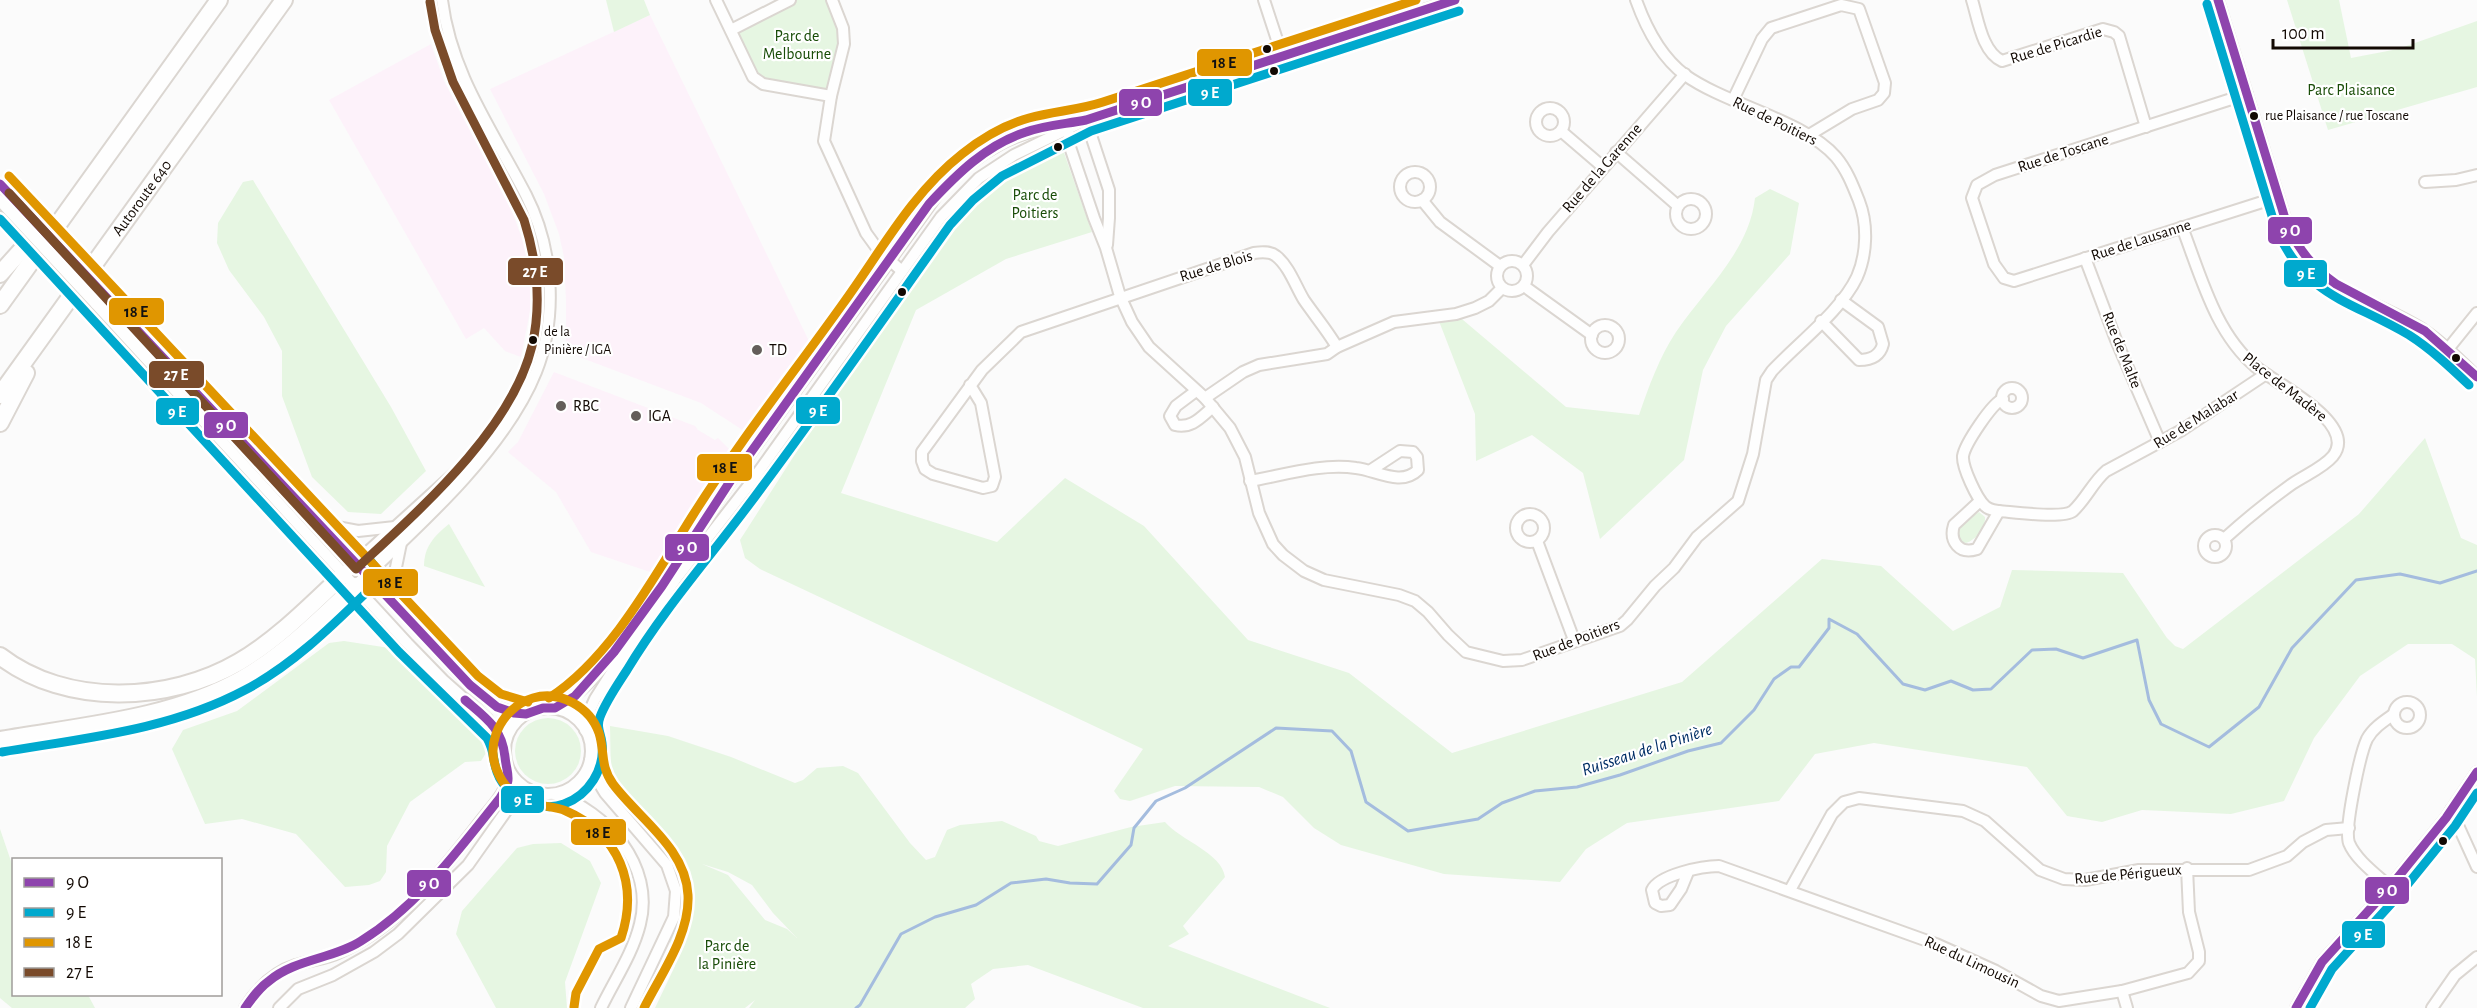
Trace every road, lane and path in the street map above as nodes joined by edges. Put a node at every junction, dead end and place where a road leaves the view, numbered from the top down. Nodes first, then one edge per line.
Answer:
1 (219, 0) edge
2 (284, 0) edge
3 (442, 0) edge
4 (716, 0) edge
5 (790, 0) edge
6 (832, 0) edge
7 (1264, 0) edge
8 (1455, 0) edge
9 (1636, 0) edge
10 (1972, 0) edge
11 (2218, 0) edge
12 (731, 30) junction
13 (1282, 55) junction
14 (1684, 74) junction
15 (2247, 94) junction
16 (831, 96) junction
17 (1733, 100) junction
18 (1086, 120) junction
19 (1067, 127) junction
20 (2146, 127) junction
21 (1561, 131) dead end
22 (1809, 135) junction
23 (1616, 152) junction
24 (1603, 167) junction
25 (2477, 175) edge
26 (2425, 182) dead end
27 (88, 183) junction
28 (0, 184) edge
29 (2278, 196) junction
30 (1422, 200) dead end
31 (0, 201) edge
32 (1678, 207) dead end
33 (2182, 227) junction
34 (1106, 248) junction
35 (2085, 258) junction
36 (889, 260) junction
37 (1500, 266) junction
38 (1523, 266) junction
39 (902, 271) junction
40 (0, 274) edge
41 (2004, 278) joint
42 (1524, 286) junction
43 (1502, 288) junction
44 (1120, 296) junction
45 (1841, 300) junction
46 (0, 305) edge
47 (2477, 313) edge
48 (1821, 321) junction
49 (48, 328) junction
50 (1592, 335) dead end
51 (1337, 346) junction
52 (2448, 349) junction
53 (2266, 374) junction
54 (2477, 377) edge
55 (970, 385) junction
56 (1201, 394) junction
57 (0, 395) edge
58 (2003, 399) dead end
59 (1213, 407) junction
60 (0, 423) edge
61 (499, 434) junction
62 (2160, 442) junction
63 (1371, 470) dead end
64 (1250, 481) junction
65 (1980, 501) junction
66 (1998, 511) junction
67 (321, 524) junction
68 (395, 527) junction
69 (2224, 539) dead end
70 (1537, 541) dead end
71 (401, 543) junction
72 (350, 568) junction
73 (361, 581) junction
74 (395, 604) junction
75 (1574, 640) junction
76 (0, 656) edge
77 (555, 708) junction
78 (526, 714) junction
79 (2394, 714) dead end
80 (585, 730) junction
81 (0, 740) edge
82 (505, 745) junction
83 (590, 760) junction
84 (510, 772) junction
85 (2477, 772) edge
86 (539, 793) junction
87 (554, 794) junction
88 (2451, 810) junction
89 (2349, 828) junction
90 (2477, 867) edge
91 (2187, 868) junction
92 (1688, 872) dead end
93 (2390, 887) junction
94 (1790, 890) junction
95 (2477, 957) edge
96 (2122, 991) junction
97 (245, 1008) edge
98 (279, 1008) edge
99 (601, 1008) edge
100 (631, 1008) edge
101 (2127, 1008) edge
102 (2296, 1008) edge
103 (2432, 1008) edge

1 - 27 highway
2 - 49 highway, Autoroute 640
3 - 61 street
4 - 12 street
5 - 12 street
6 - 16 street
7 - 13 street
8 - 13 street
9 - 14 street, Rue de Poitiers
10 - 20 street, Rue de Picardie
11 - 15 street
12 - 16 street
13 - 18 street
14 - 17 street, Rue de Poitiers
14 - 23 street, Rue de la Garenne
15 - 20 street, Rue de Toscane
15 - 29 street
16 - 36 street
17 - 22 street, Rue de Poitiers
17 - 22 street
18 - 19 street
18 - 34 street, Rue de Poitiers
19 - 34 street, Rue de Poitiers
19 - 36 street
19 - 39 street
20 - 41 street, Rue de Toscane
21 - 24 street
22 - 45 street, Rue de Poitiers
23 - 24 street, Rue de la Garenne
23 - 32 street
24 - 38 street, Rue de la Garenne
25 - 26 street
27 - 40 highway
27 - 46 highway
28 - 67 street, bridge
29 - 33 street, Rue de Lausanne
29 - 52 street
30 - 37 street
31 - 72 street, bridge
33 - 35 street, Rue de Lausanne
33 - 53 street, Place de Madère
34 - 44 street, Rue de Poitiers
35 - 41 street, Rue de Lausanne
35 - 62 street, Rue de Malte
36 - 39 street
36 - 77 street
37 - 38 street
37 - 43 street
38 - 42 street
39 - 80 street
42 - 43 street
42 - 50 street
43 - 51 street
44 - 51 street, Rue de Blois
44 - 55 street
44 - 56 street, Rue de Poitiers
45 - 48 street, Rue de Poitiers
45 - 48 street
47 - 52 street
48 - 75 street, Rue de Poitiers
49 - 57 highway, Autoroute 640
49 - 60 highway
51 - 56 street
52 - 54 street
53 - 62 street, Rue de Malabar
53 - 69 street, Place de Madère
55 - 55 street
56 - 59 street, Rue de Poitiers
56 - 59 street
58 - 65 street
59 - 64 street, Rue de Poitiers
61 - 68 street
61 - 71 street
62 - 66 street, Rue de Malabar
63 - 64 street
64 - 75 street, Rue de Poitiers
65 - 66 street
65 - 66 street
67 - 68 street
67 - 72 street
68 - 72 street
70 - 75 street
71 - 73 street
71 - 74 street
72 - 73 street
72 - 73 street
72 - 76 highway
73 - 74 street
73 - 81 highway
73 - 82 street
74 - 78 street
77 - 78 street
77 - 80 street
78 - 82 street
79 - 89 street
80 - 83 street
82 - 84 street
83 - 87 street
83 - 100 street
84 - 86 street
84 - 97 street
85 - 88 street
86 - 87 street
86 - 98 street
87 - 99 street
88 - 90 street
88 - 93 street
89 - 91 street, Rue de Périgueux
89 - 93 street
91 - 94 street, Rue de Périgueux
91 - 96 street, Rue du Limousin
92 - 94 street, Rue du Limousin
93 - 102 street
94 - 96 street, Rue du Limousin
95 - 103 street
96 - 101 street

